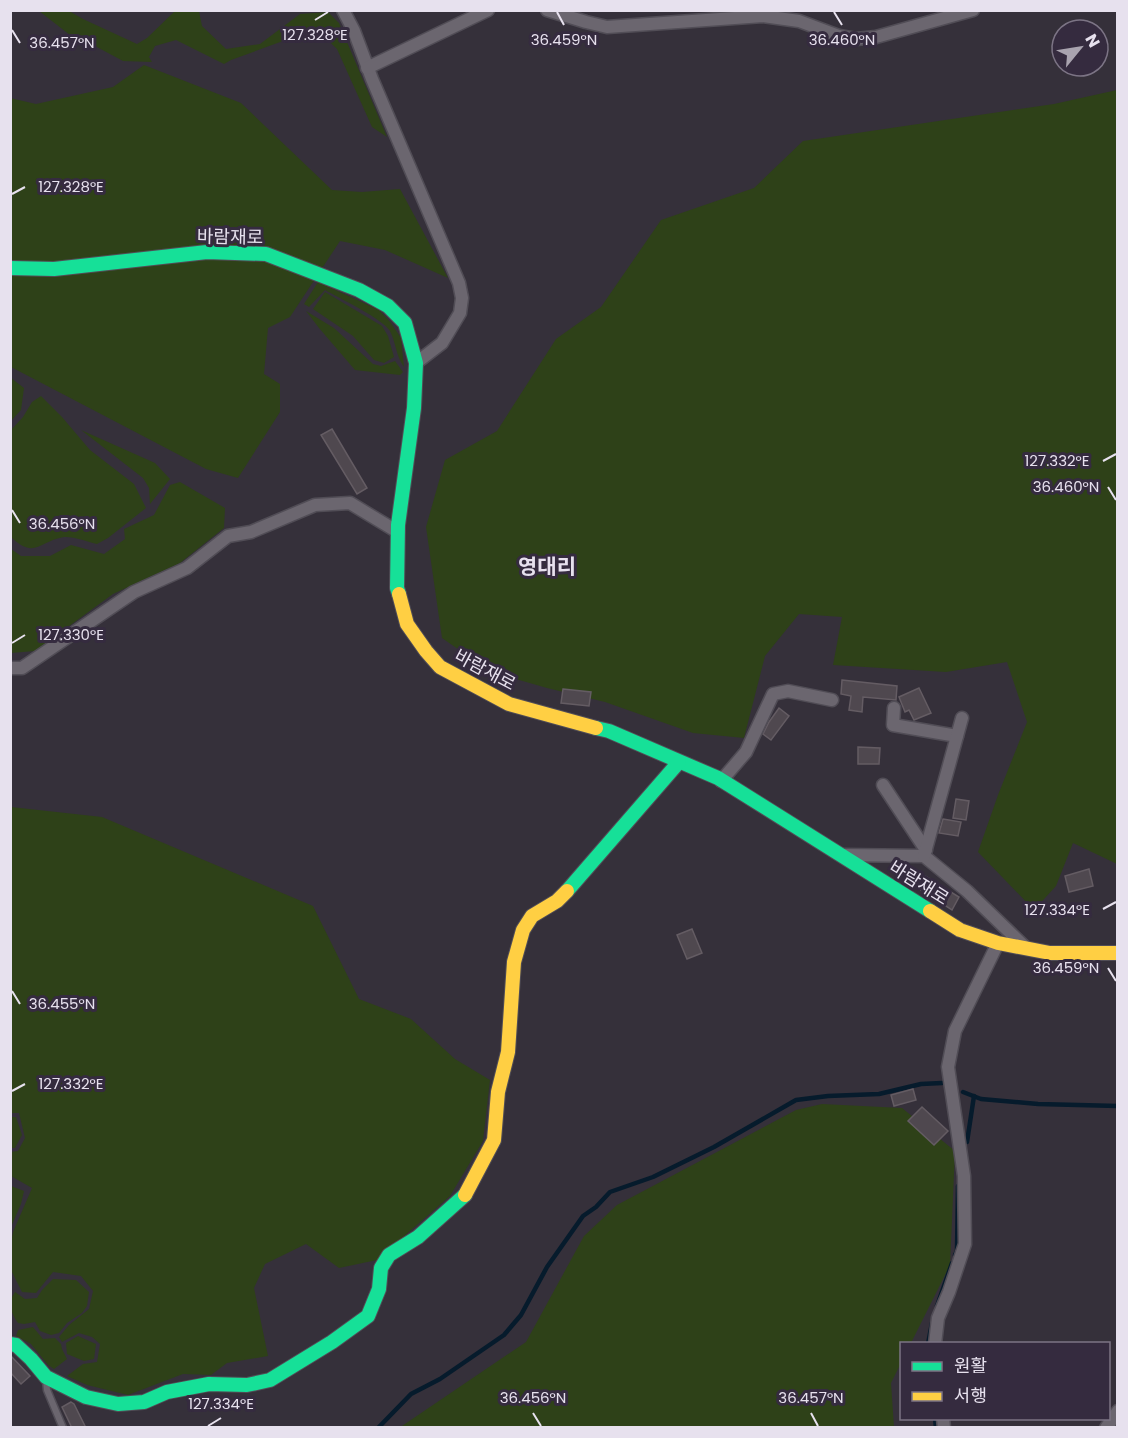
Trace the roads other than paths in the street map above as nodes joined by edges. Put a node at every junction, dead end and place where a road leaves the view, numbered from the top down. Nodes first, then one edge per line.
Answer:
1 (343, 10) edge
2 (488, 10) edge
3 (547, 10) edge
4 (973, 10) edge
5 (367, 68) junction
6 (10, 268) edge
7 (416, 363) junction
8 (398, 532) junction
9 (10, 668) edge
10 (832, 700) dead end
11 (894, 708) dead end
12 (962, 718) dead end
13 (957, 736) junction
14 (679, 762) junction
15 (721, 781) junction
16 (883, 784) dead end
17 (925, 853) junction
18 (840, 855) junction
19 (998, 943) junction
20 (1027, 948) junction
21 (1118, 953) edge
22 (935, 1342) edge
23 (10, 1344) edge
24 (46, 1377) junction
25 (1118, 1411) edge
26 (63, 1428) edge
27 (1106, 1428) edge

1 - 5 street
2 - 5 street
3 - 4 street
5 - 7 street
6 - 7 street, 바람재로
7 - 8 street, 바람재로
8 - 9 street
8 - 14 street, 바람재로
10 - 15 street
11 - 13 street
12 - 13 street
13 - 17 street
14 - 15 street, 바람재로
14 - 24 street
15 - 18 street, 바람재로
16 - 17 street
17 - 18 street
17 - 20 street
18 - 19 street, 바람재로
19 - 20 street, 바람재로
19 - 22 street
20 - 21 street, 바람재로
23 - 24 street
24 - 26 lane
25 - 27 street

